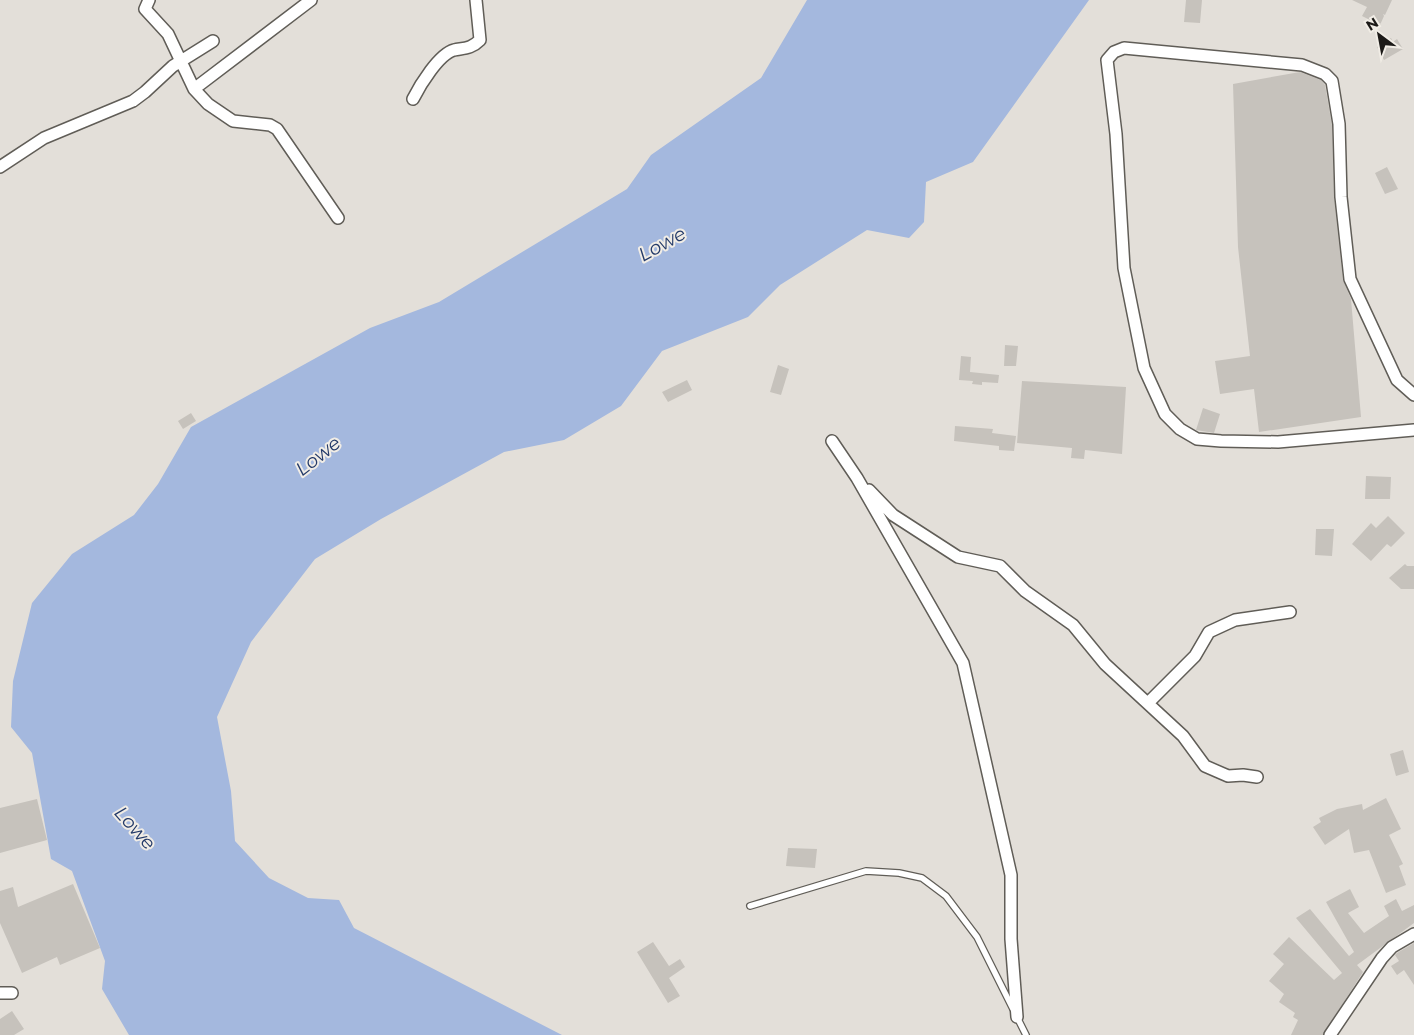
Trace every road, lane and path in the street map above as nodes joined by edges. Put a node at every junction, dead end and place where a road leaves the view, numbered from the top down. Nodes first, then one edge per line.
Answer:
1 (149, 0) edge
2 (311, 0) edge
3 (476, 0) edge
4 (213, 41) dead end
5 (182, 60) junction
6 (194, 89) junction
7 (413, 99) dead end
8 (0, 167) edge
9 (338, 218) dead end
10 (1414, 395) edge
11 (1414, 430) edge
12 (832, 441) dead end
13 (857, 478) junction
14 (1290, 612) dead end
15 (1148, 703) junction
16 (1257, 777) dead end
17 (750, 906) dead end
18 (1414, 934) edge
19 (0, 992) edge
20 (12, 992) dead end
21 (1017, 1017) junction
22 (1026, 1035) edge
23 (1330, 1035) edge

1 - 5 street
2 - 6 street
3 - 7 street
4 - 5 street
5 - 6 street
5 - 8 street
6 - 9 street
10 - 11 street
12 - 13 street
13 - 15 street
13 - 21 street
14 - 15 street
15 - 16 street
17 - 21 lane
18 - 23 street
19 - 20 street
21 - 22 lane

